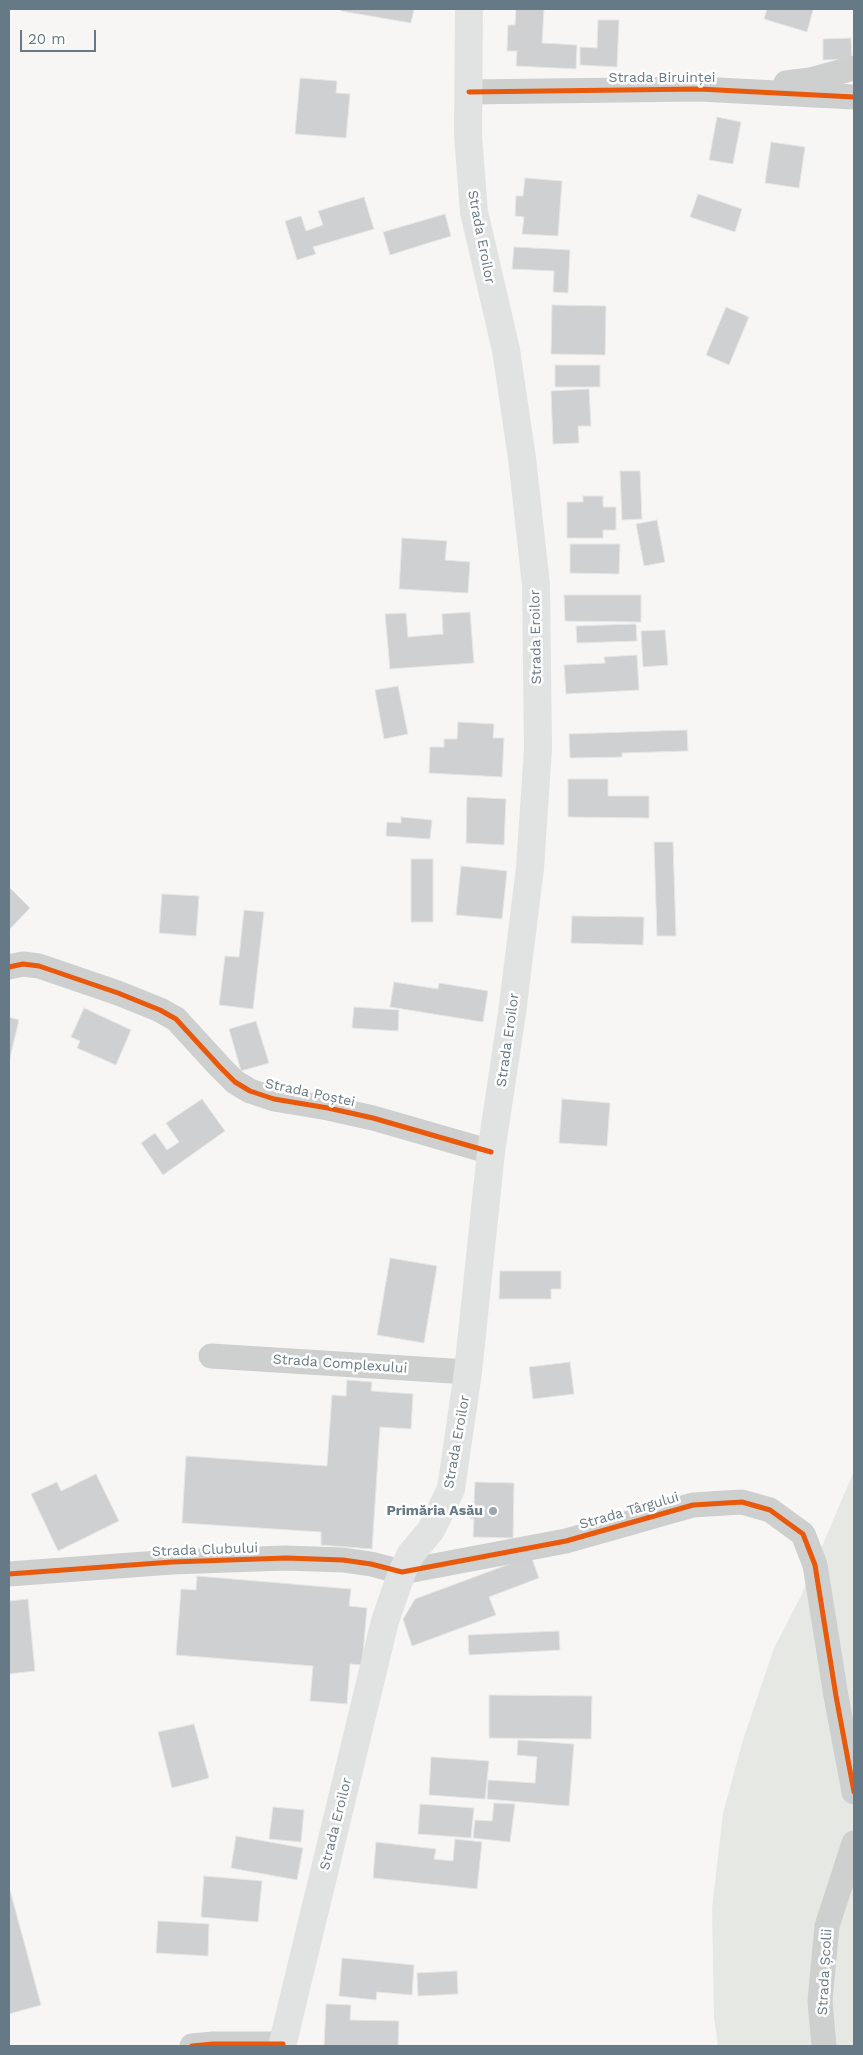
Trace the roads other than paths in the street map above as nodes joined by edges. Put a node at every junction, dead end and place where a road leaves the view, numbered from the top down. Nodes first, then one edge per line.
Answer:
1 (469, 9) edge
2 (854, 68) edge
3 (739, 90) junction
4 (469, 92) junction
5 (854, 97) edge
6 (9, 966) edge
7 (491, 1152) junction
8 (211, 1356) dead end
9 (468, 1372) junction
10 (402, 1572) junction
11 (9, 1574) edge
12 (854, 1792) edge
13 (854, 1843) edge
14 (282, 2045) edge
15 (192, 2046) edge
16 (824, 2046) edge

1 - 4 main road, Strada Eroilor
2 - 3 street, Strada Biruinței
3 - 4 street, Strada Biruinței
3 - 5 street, Strada Biruinței
4 - 7 main road, Strada Eroilor
6 - 7 street, Strada Poștei
7 - 9 main road, Strada Eroilor
8 - 9 street, Strada Complexului
9 - 10 main road, Strada Eroilor
10 - 11 street, Strada Clubului
10 - 12 street, Strada Târgului
10 - 14 main road, Strada Eroilor
13 - 16 street, Strada Școlii
14 - 15 street

